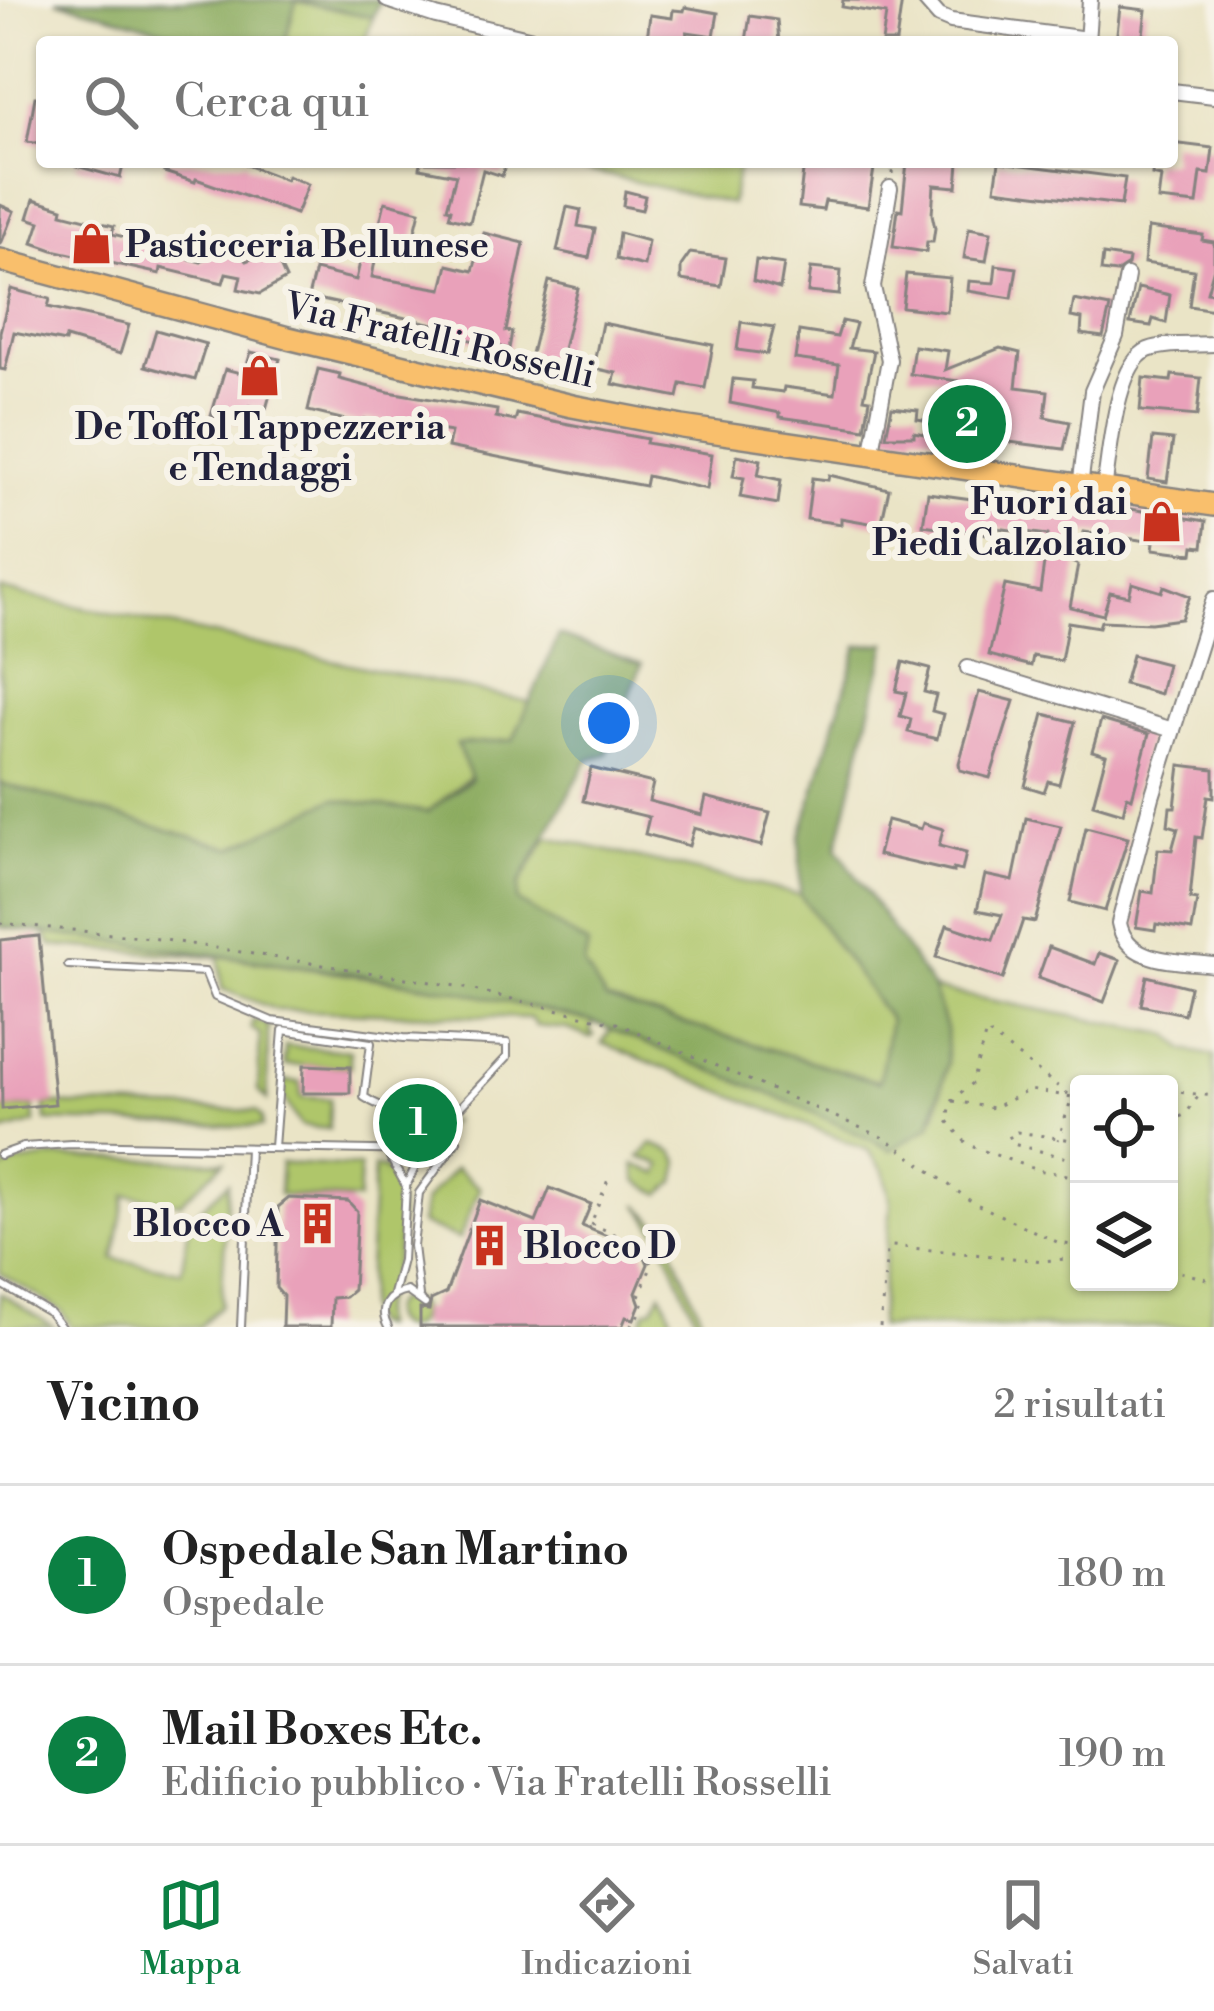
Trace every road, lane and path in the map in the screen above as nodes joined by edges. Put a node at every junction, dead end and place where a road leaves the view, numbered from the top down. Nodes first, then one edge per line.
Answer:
1 (387, 0) edge
2 (925, 0) edge
3 (1090, 0) edge
4 (519, 36) edge
5 (1053, 36) edge
6 (1087, 36) edge
7 (1178, 92) edge
8 (1214, 96) edge
9 (890, 188) dead end
10 (0, 260) edge
11 (1127, 276) dead end
12 (1214, 344) edge
13 (871, 456) junction
14 (1080, 487) junction
15 (1104, 489) junction
16 (1214, 505) edge
17 (1214, 599) edge
18 (968, 668) dead end
19 (1173, 730) junction
20 (0, 923) edge
21 (68, 965) dead end
22 (1214, 965) edge
23 (1178, 1091) edge
24 (1200, 1093) junction
25 (1070, 1095) edge
26 (1214, 1096) edge
27 (1070, 1097) edge
28 (951, 1101) junction
29 (1070, 1103) edge
30 (1178, 1118) edge
31 (1058, 1140) junction
32 (1070, 1141) edge
33 (249, 1148) junction
34 (274, 1148) junction
35 (386, 1150) junction
36 (423, 1151) junction
37 (0, 1155) edge
38 (1070, 1159) edge
39 (1070, 1175) edge
40 (609, 1177) dead end
41 (406, 1186) junction
42 (1070, 1245) edge
43 (1070, 1259) edge
44 (1178, 1271) edge
45 (1214, 1281) edge
46 (0, 1284) edge
47 (394, 1294) junction
48 (62, 1327) edge
49 (241, 1327) edge
50 (388, 1327) edge
51 (629, 1327) edge
52 (880, 1327) edge

1 - 4 street
2 - 5 street
3 - 6 street
7 - 8 street
9 - 13 street
10 - 13 main road, Via Fratelli Rosselli
11 - 14 street
12 - 15 street
13 - 14 main road, Via Fratelli Rosselli
14 - 15 main road, Via Fratelli Rosselli
15 - 16 main road, Via Fratelli Rosselli
17 - 19 street
18 - 19 street
19 - 22 street
20 - 42 path
21 - 34 lane
23 - 24 path
24 - 26 path
24 - 30 path
25 - 28 path
27 - 28 path
28 - 39 path
29 - 31 path
31 - 32 path
31 - 38 path
33 - 34 lane
33 - 37 lane
33 - 49 lane
34 - 35 lane
35 - 36 lane
35 - 41 lane
36 - 41 lane
36 - 47 lane
40 - 51 path
41 - 47 lane
43 - 52 path
44 - 45 path
46 - 48 lane
47 - 50 lane

